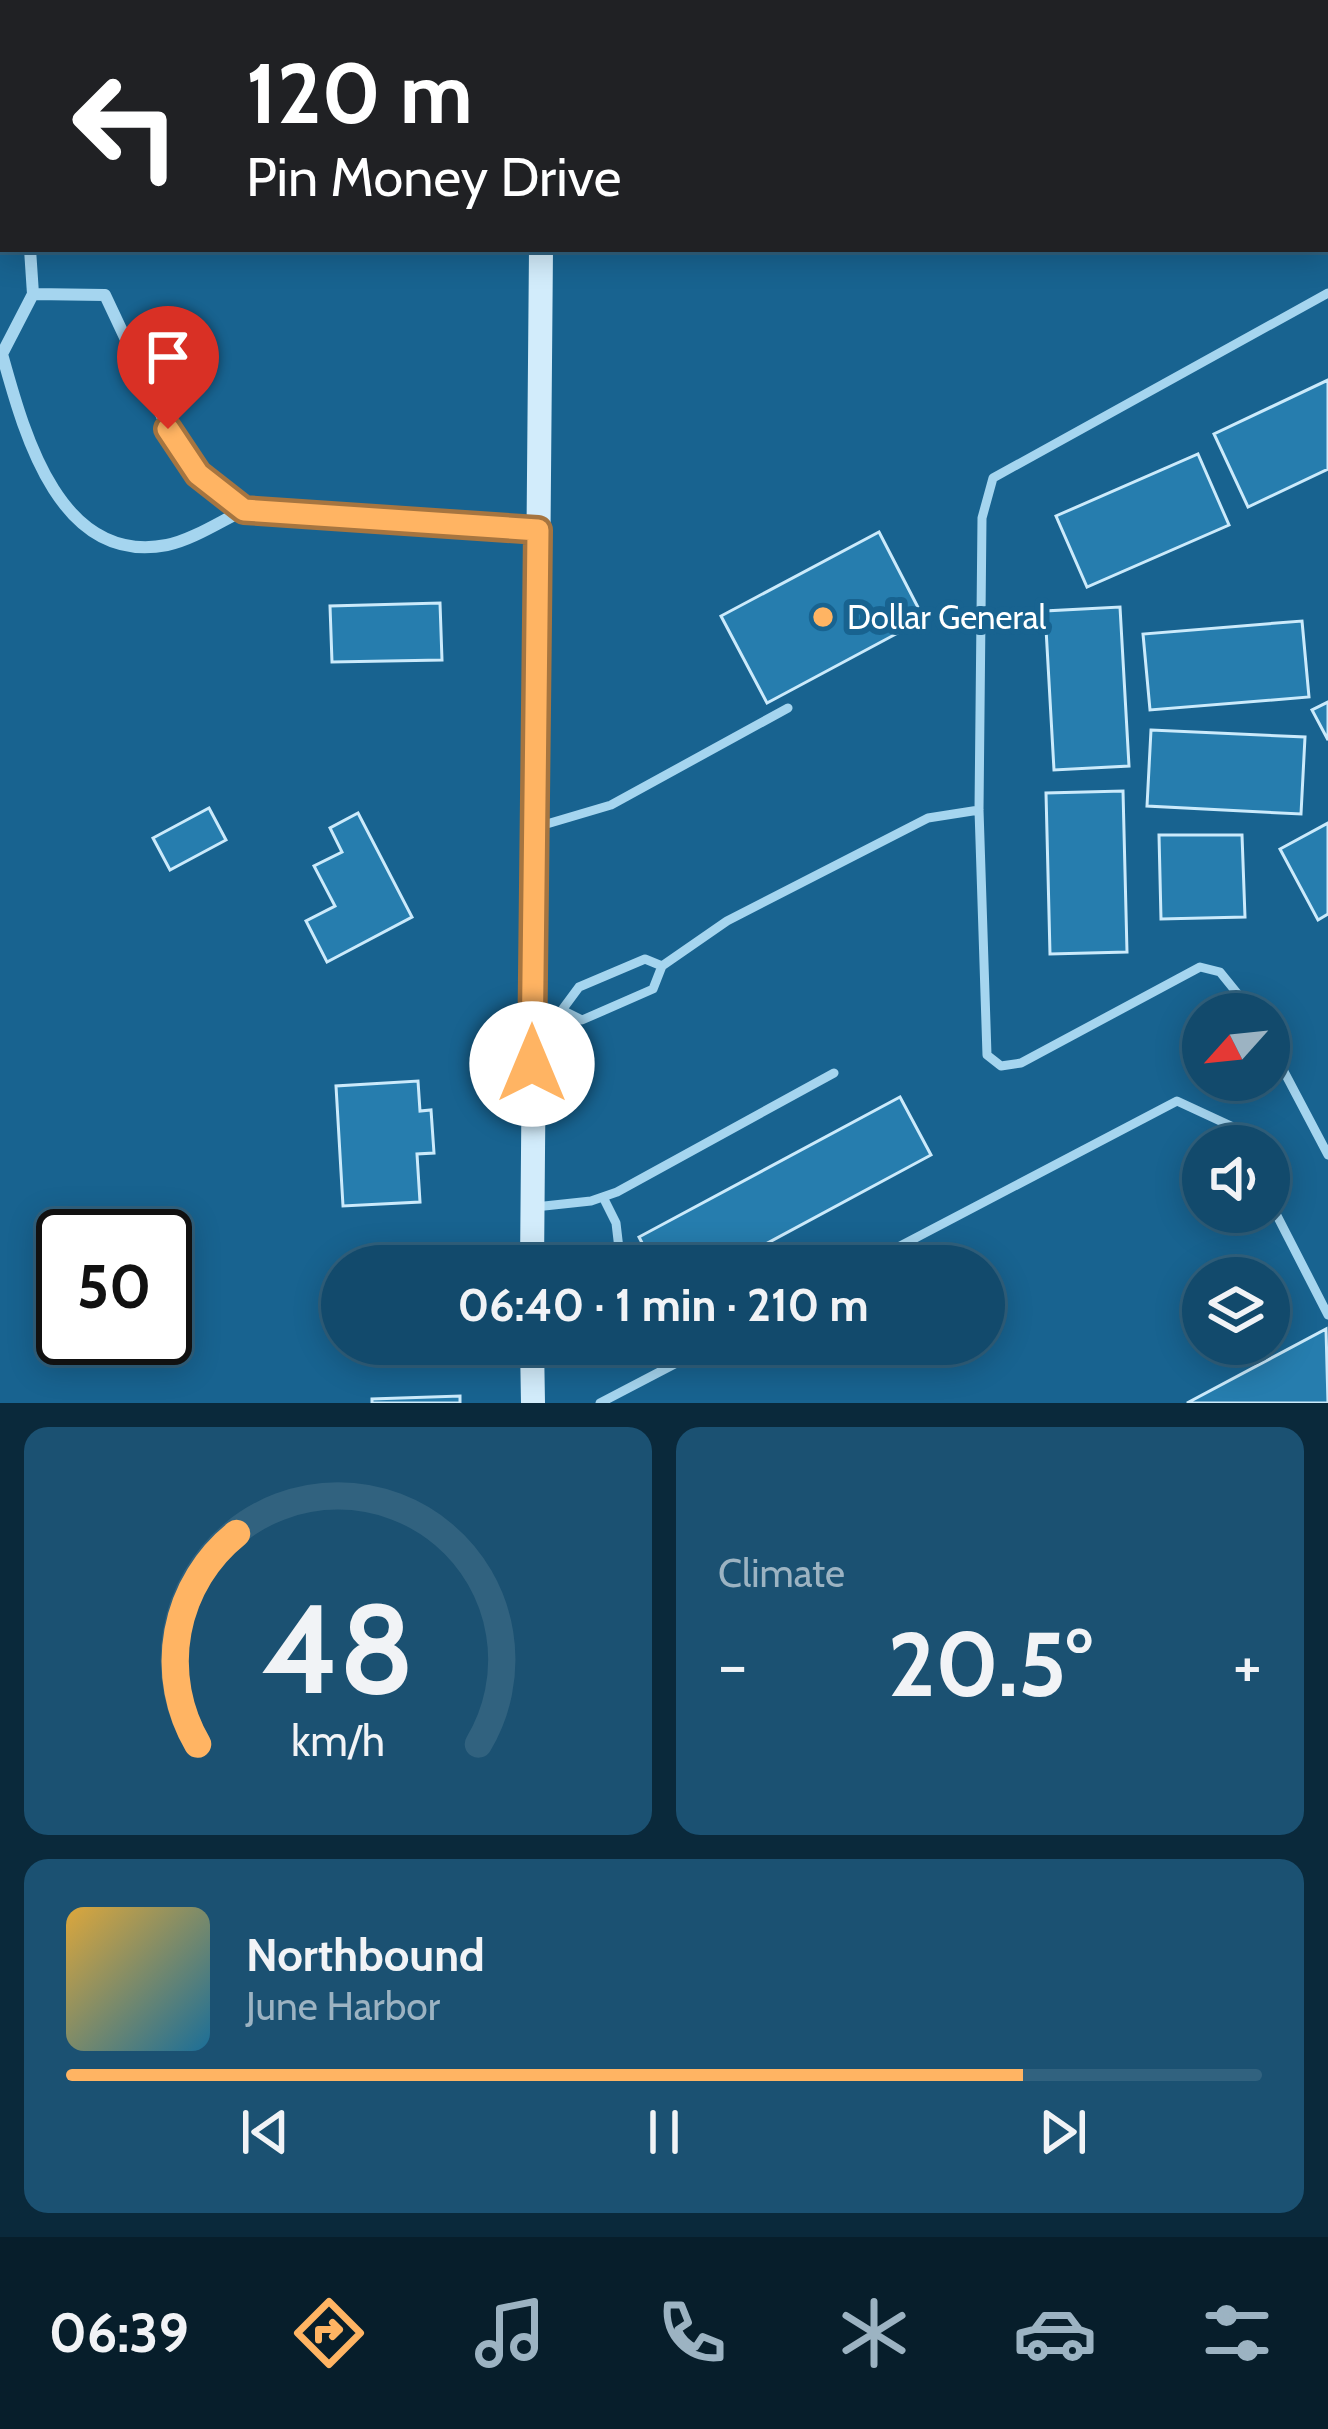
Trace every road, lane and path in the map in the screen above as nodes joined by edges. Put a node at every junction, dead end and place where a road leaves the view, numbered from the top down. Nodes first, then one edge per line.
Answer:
1 (30, 252) edge
2 (542, 252) edge
3 (1328, 293) edge
4 (34, 294) junction
5 (244, 510) junction
6 (538, 530) junction
7 (788, 708) dead end
8 (979, 810) junction
9 (535, 828) junction
10 (662, 966) junction
11 (1237, 993) edge
12 (562, 1010) junction
13 (533, 1016) junction
14 (834, 1073) dead end
15 (1290, 1083) edge
16 (1229, 1125) edge
17 (1328, 1155) edge
18 (603, 1197) junction
19 (532, 1207) junction
20 (1286, 1233) edge
21 (532, 1245) edge
22 (619, 1245) edge
23 (902, 1245) edge
24 (1328, 1315) edge
25 (532, 1365) edge
26 (673, 1365) edge
27 (533, 1403) edge
28 (601, 1403) edge

1 - 4 street
2 - 6 main road
3 - 8 lane
4 - 5 street
4 - 5 street
5 - 6 street
6 - 9 main road
7 - 9 lane
8 - 10 lane
8 - 11 lane
9 - 13 main road
10 - 12 lane
10 - 12 lane
12 - 13 lane
13 - 19 main road
14 - 18 lane
15 - 17 lane
16 - 23 lane
18 - 19 lane
18 - 22 lane
19 - 21 main road
20 - 24 lane
25 - 27 main road
26 - 28 lane

